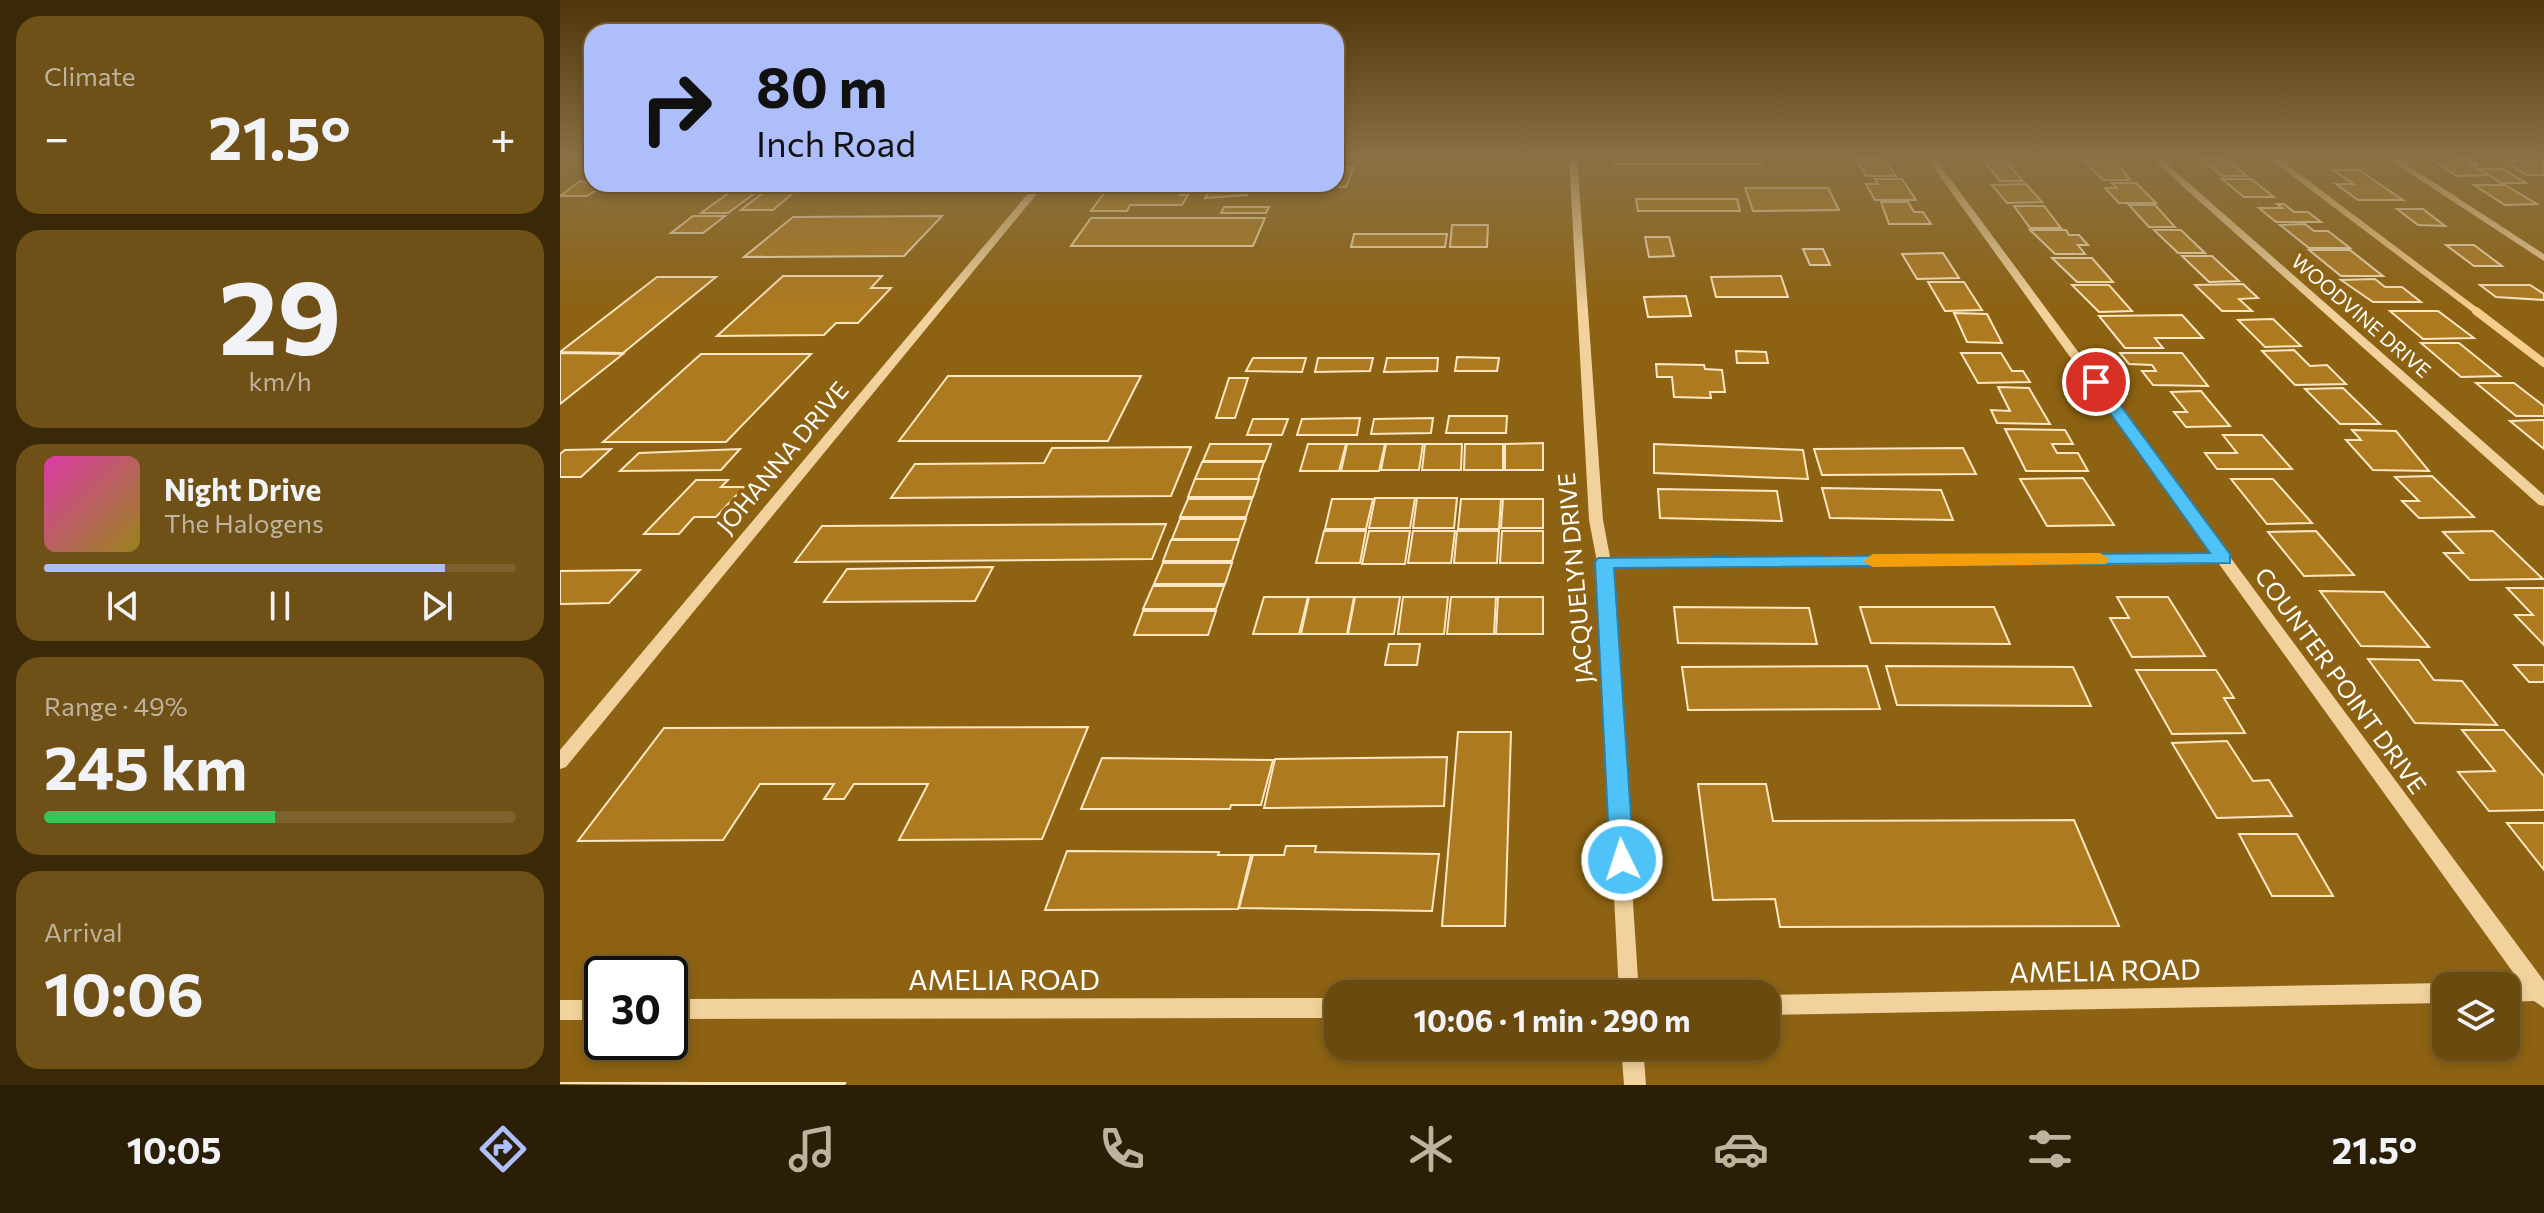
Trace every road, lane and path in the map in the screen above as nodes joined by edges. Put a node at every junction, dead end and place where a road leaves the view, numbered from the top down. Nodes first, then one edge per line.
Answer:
1 (1021, 208) edge
2 (1576, 208) edge
3 (1967, 208) edge
4 (2211, 208) edge
5 (2467, 208) edge
6 (2544, 258) edge
7 (2544, 502) edge
8 (2224, 559) junction
9 (1604, 562) junction
10 (560, 762) edge
11 (1628, 980) edge
12 (2432, 993) edge
13 (2520, 993) edge
14 (2542, 994) edge
15 (1780, 1005) edge
16 (1324, 1008) edge
17 (688, 1009) edge
18 (560, 1010) edge
19 (584, 1010) edge
20 (1633, 1060) edge
21 (1635, 1085) edge

1 - 10 street, JOHANNA DRIVE
2 - 9 street, JACQUELYN DRIVE
3 - 8 street, COUNTER POINT DRIVE
4 - 7 street, WOODVINE DRIVE
5 - 6 street
8 - 9 street
8 - 14 street, COUNTER POINT DRIVE
9 - 11 street, JACQUELYN DRIVE
12 - 15 street, AMELIA ROAD
13 - 14 street
16 - 17 street, AMELIA ROAD
18 - 19 street
20 - 21 street

